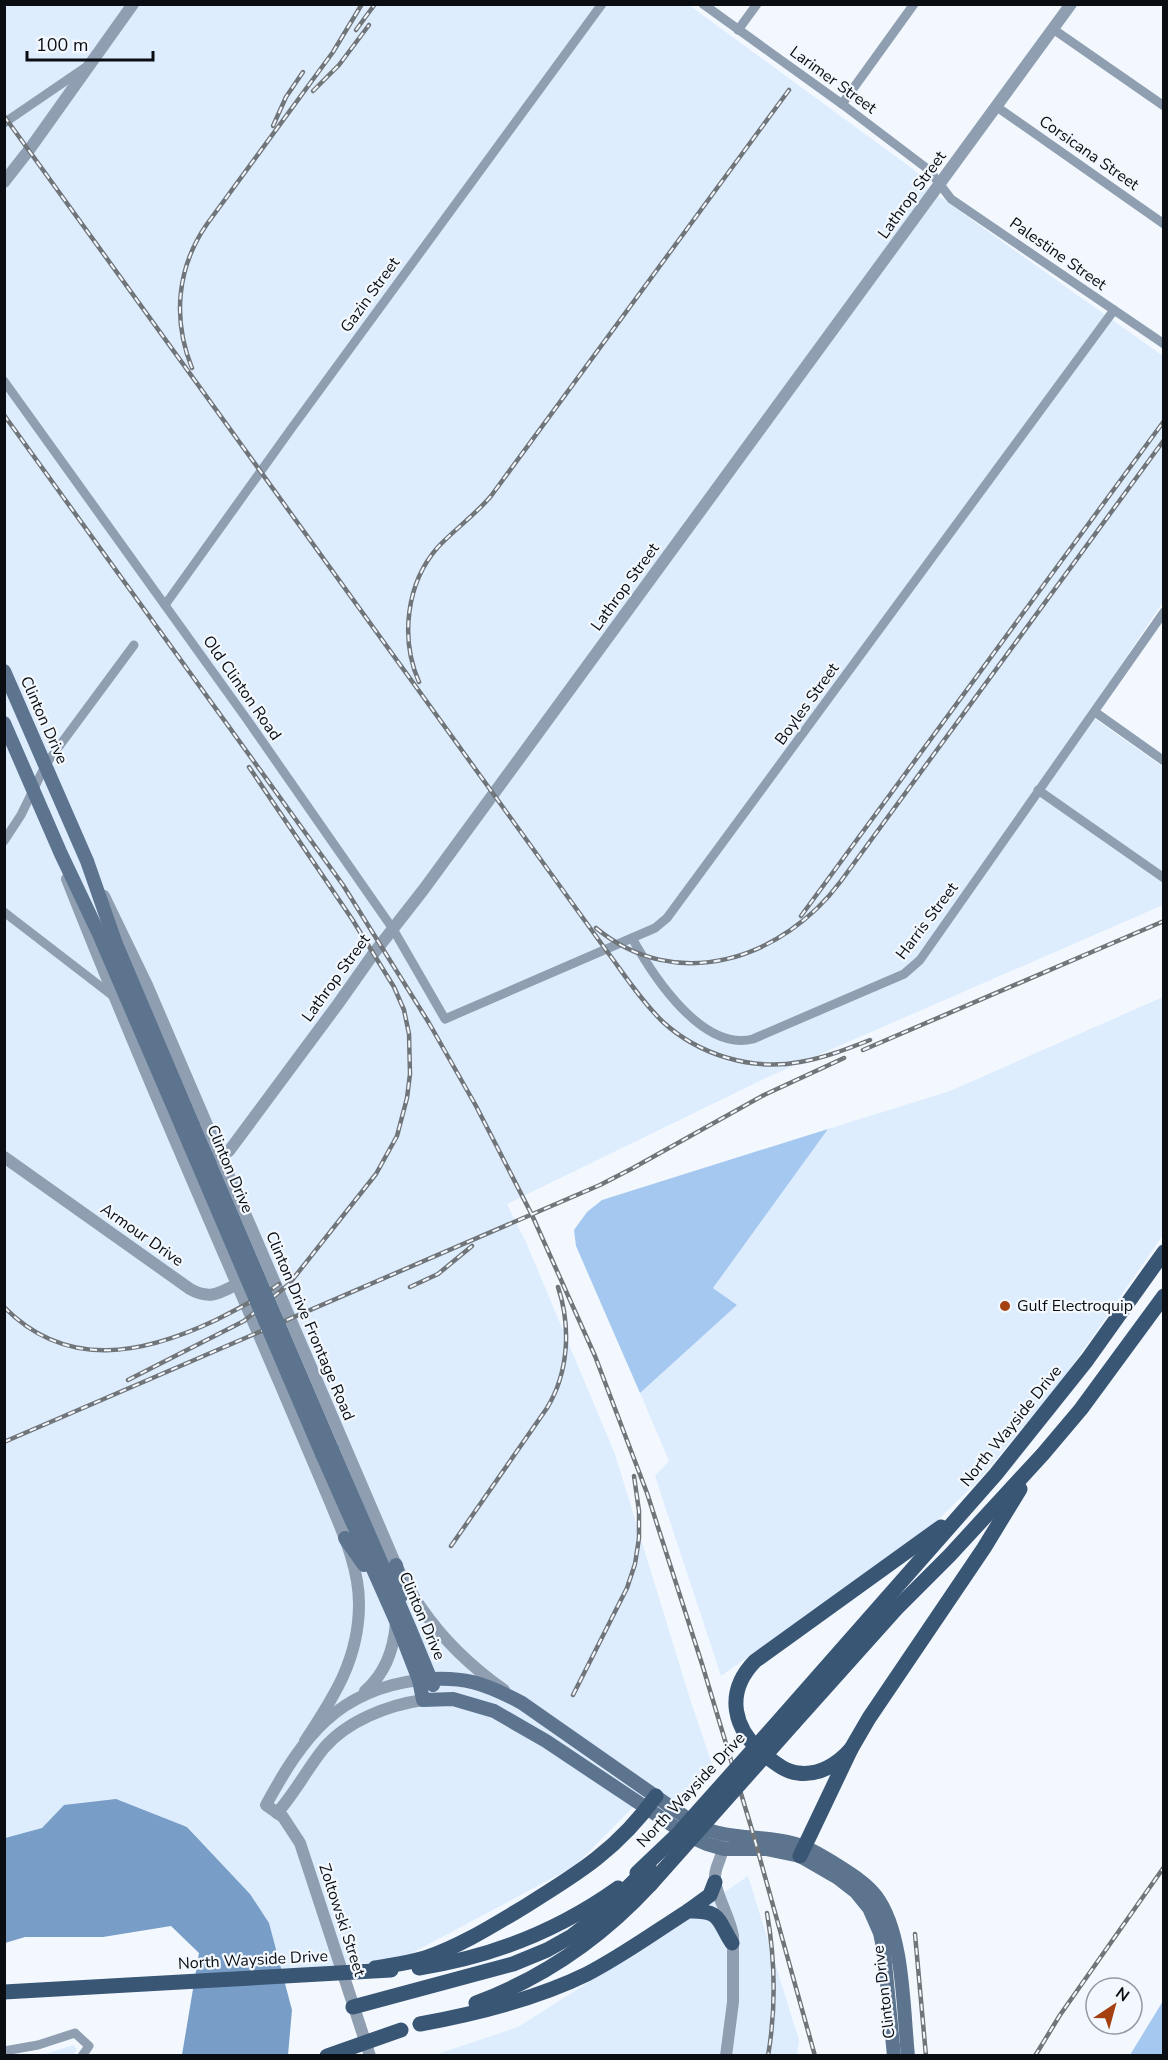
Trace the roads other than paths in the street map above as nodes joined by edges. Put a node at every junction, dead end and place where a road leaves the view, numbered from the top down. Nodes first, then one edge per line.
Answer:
1 (133, 4) edge
2 (602, 4) edge
3 (704, 4) edge
4 (757, 4) edge
5 (914, 4) edge
6 (1071, 4) edge
7 (1053, 29) junction
8 (738, 30) junction
9 (90, 64) junction
10 (842, 104) junction
11 (1164, 106) edge
12 (997, 107) junction
13 (4, 123) edge
14 (4, 182) edge
15 (940, 184) junction
16 (1164, 224) edge
17 (1114, 310) junction
18 (1164, 345) edge
19 (4, 381) edge
20 (165, 605) junction
21 (1164, 612) edge
22 (134, 645) dead end
23 (4, 671) edge
24 (1095, 712) junction
25 (4, 723) edge
26 (1164, 761) edge
27 (46, 764) junction
28 (1038, 790) junction
29 (33, 791) junction
30 (4, 841) edge
31 (61, 854) junction
32 (87, 861) junction
33 (1162, 876) edge
34 (4, 912) edge
35 (393, 929) junction
36 (632, 938) junction
37 (113, 996) junction
38 (445, 1019) joint
39 (188, 1127) junction
40 (219, 1155) junction
41 (4, 1157) edge
42 (188, 1169) junction
43 (1164, 1252) edge
44 (269, 1271) junction
45 (237, 1284) junction
46 (1164, 1296) edge
47 (327, 1452) junction
48 (1043, 1454) junction
49 (975, 1499) junction
50 (345, 1538) junction
51 (396, 1565) junction
52 (387, 1600) junction
53 (396, 1621) junction
54 (410, 1629) junction
55 (425, 1679) junction
56 (357, 1697) junction
57 (429, 1700) junction
58 (522, 1703) junction
59 (536, 1713) junction
60 (788, 1720) junction
61 (525, 1728) junction
62 (305, 1741) junction
63 (850, 1749) junction
64 (636, 1783) junction
65 (627, 1795) junction
66 (651, 1802) junction
67 (278, 1813) junction
68 (720, 1834) junction
69 (724, 1849) junction
70 (802, 1852) junction
71 (642, 1878) junction
72 (715, 1882) junction
73 (688, 1911) junction
74 (732, 1943) junction
75 (392, 1967) junction
76 (4, 1992) edge
77 (353, 2007) junction
78 (420, 2024) junction
79 (4, 2051) edge
80 (82, 2055) edge
81 (327, 2055) edge
82 (370, 2055) edge
83 (726, 2055) edge
84 (894, 2055) edge
85 (908, 2055) edge

1 - 9 street
2 - 20 street, Gazin Street
3 - 8 street, Larimer Street
4 - 8 street
5 - 10 street
6 - 7 street, Lathrop Street
7 - 11 street
7 - 12 street, Lathrop Street
8 - 10 street, Larimer Street
9 - 13 street
9 - 14 street
10 - 15 street, Larimer Street
12 - 15 street, Lathrop Street
12 - 16 street, Corsicana Street
15 - 17 street, Palestine Street
15 - 35 street, Lathrop Street
17 - 18 street, Palestine Street
17 - 36 street, Boyles Street
19 - 20 street, Old Clinton Road
20 - 35 street, Old Clinton Road
21 - 24 street, Harris Street
22 - 27 street
23 - 27 main road, Clinton Drive
24 - 26 street
24 - 28 street, Harris Street
25 - 29 main road, Clinton Drive
27 - 29 street
27 - 32 main road, Clinton Drive
28 - 33 street
28 - 36 street, Harris Street
29 - 30 street
29 - 31 main road, Clinton Drive
31 - 37 street
31 - 39 main road, Clinton Drive
32 - 39 main road, Clinton Drive
32 - 40 street, Clinton Drive Frontage Road
34 - 37 street
35 - 38 street, Old Clinton Road
35 - 40 street, Lathrop Street
36 - 38 street, Boyles Street
37 - 42 street
39 - 47 main road, Clinton Drive, bridge
40 - 42 street, Lathrop Street
40 - 44 street, Clinton Drive Frontage Road
41 - 45 street, Armour Drive
42 - 45 street
43 - 49 main road, North Wayside Drive
44 - 45 street, Armour Drive
44 - 51 street, Clinton Drive Frontage Road
45 - 50 street
46 - 48 main road, North Wayside Drive
47 - 52 main road, Clinton Drive
47 - 54 main road, Clinton Drive
48 - 60 main road, North Wayside Drive
48 - 63 main road
49 - 60 main road, North Wayside Drive
49 - 63 main road
50 - 52 main road
50 - 62 street
51 - 54 main road
51 - 58 street, Clinton Drive Frontage Road
52 - 53 main road, Clinton Drive
53 - 55 main road, Clinton Drive
53 - 56 street
54 - 55 main road, Clinton Drive
55 - 56 street
55 - 57 main road, Clinton Drive
55 - 58 main road, Clinton Drive
56 - 62 street
57 - 61 main road, Clinton Drive
57 - 67 street
58 - 59 main road, Clinton Drive
59 - 61 main road
59 - 64 main road, Clinton Drive
60 - 71 main road, North Wayside Drive, bridge
60 - 71 main road, North Wayside Drive, bridge
61 - 65 main road, Clinton Drive
62 - 67 street, Zoltowski Street
63 - 70 main road
64 - 65 main road
64 - 66 main road, Clinton Drive
65 - 66 main road, Clinton Drive
66 - 68 main road, Clinton Drive
66 - 69 main road, Clinton Drive
66 - 75 main road
67 - 77 street, Zoltowski Street
68 - 69 street
68 - 70 main road, Clinton Drive
69 - 70 main road, Clinton Drive
69 - 72 street
70 - 84 main road, Clinton Drive
70 - 85 main road, Clinton Drive
71 - 75 main road, North Wayside Drive
71 - 77 main road
71 - 78 main road, North Wayside Drive
72 - 73 main road
72 - 74 street
73 - 74 main road
73 - 78 main road
74 - 83 street
75 - 76 main road, North Wayside Drive, bridge
77 - 82 street, Zoltowski Street
78 - 81 main road, North Wayside Drive, bridge
79 - 80 street

